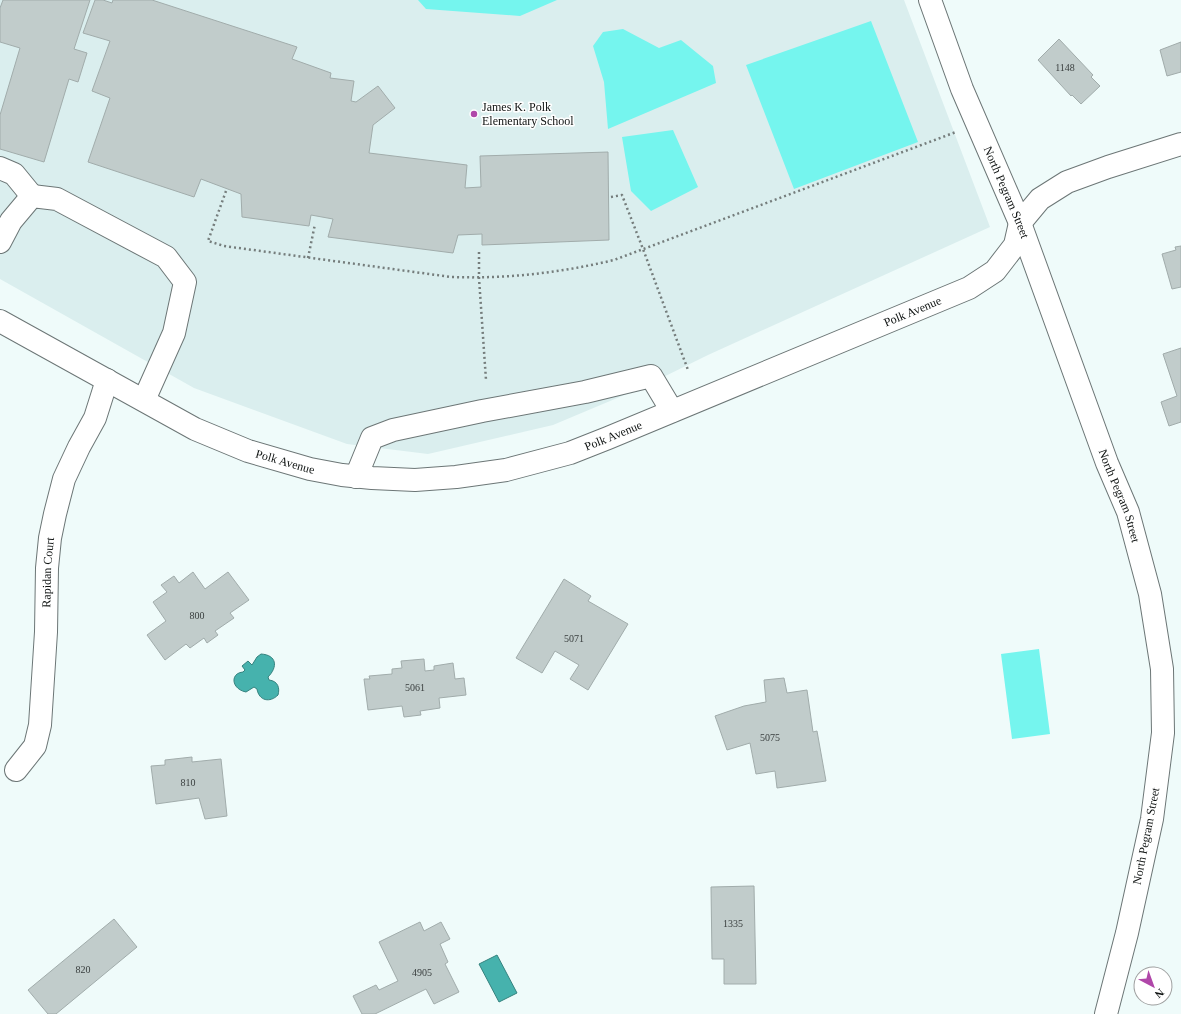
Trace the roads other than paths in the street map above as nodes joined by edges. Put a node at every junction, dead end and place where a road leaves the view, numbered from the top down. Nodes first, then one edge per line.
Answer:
1 (930, 0) edge
2 (1181, 144) edge
3 (0, 168) edge
4 (32, 196) junction
5 (1020, 223) junction
6 (0, 242) edge
7 (0, 321) edge
8 (107, 380) junction
9 (144, 400) junction
10 (672, 411) junction
11 (356, 477) junction
12 (16, 770) dead end
13 (1106, 1014) edge

1 - 5 street, North Pegram Street
2 - 5 street, Polk Avenue
3 - 4 street
4 - 6 street
4 - 9 street
5 - 10 street, Polk Avenue
5 - 13 street, North Pegram Street
7 - 8 street, Polk Avenue
8 - 9 street, Polk Avenue
8 - 12 street, Rapidan Court
9 - 11 street, Polk Avenue
10 - 11 street, Polk Avenue
10 - 11 street

